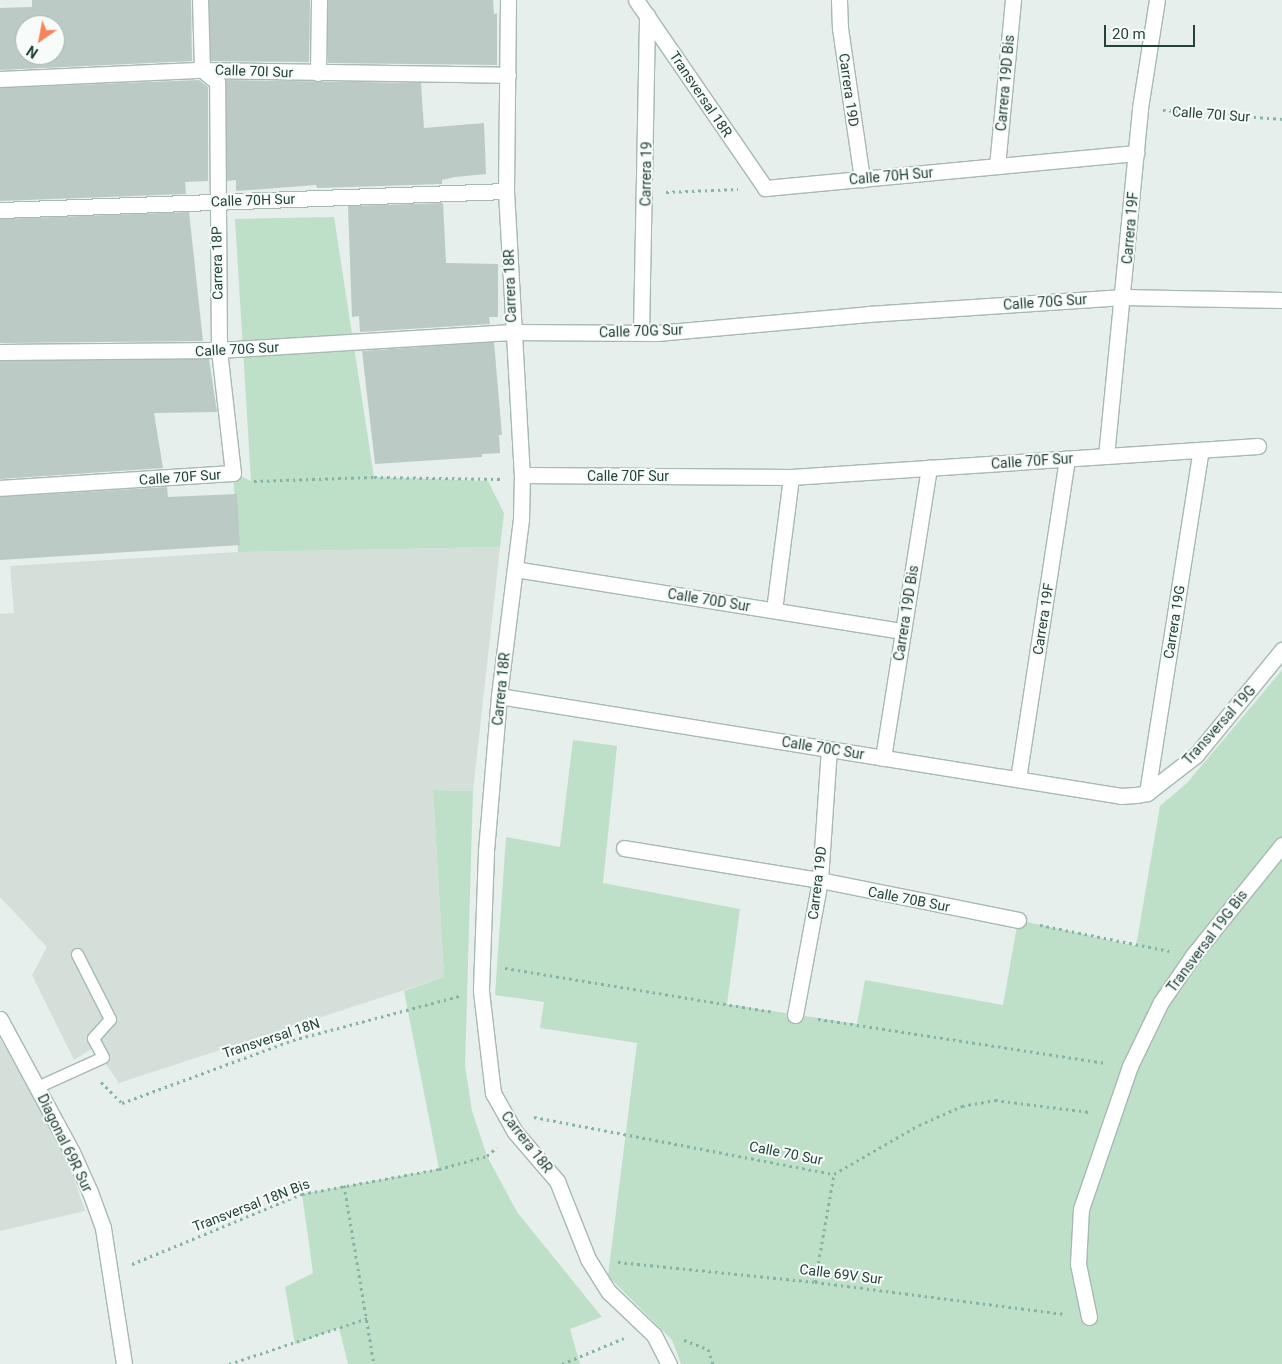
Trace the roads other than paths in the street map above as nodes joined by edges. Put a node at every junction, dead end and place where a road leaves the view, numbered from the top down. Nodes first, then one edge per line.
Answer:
1 (200, 0) edge
2 (319, 0) edge
3 (508, 0) edge
4 (636, 0) edge
5 (839, 0) edge
6 (1012, 0) edge
7 (1157, 0) edge
8 (647, 15) junction
9 (202, 70) junction
10 (318, 73) junction
11 (508, 75) junction
12 (0, 79) edge
13 (1136, 154) junction
14 (997, 166) junction
15 (862, 179) junction
16 (765, 188) joint
17 (506, 191) junction
18 (215, 201) junction
19 (0, 210) edge
20 (1123, 297) junction
21 (1282, 300) edge
22 (512, 332) junction
23 (641, 332) junction
24 (219, 350) junction
25 (0, 352) edge
26 (1258, 446) dead end
27 (1201, 450) junction
28 (1106, 456) junction
29 (1067, 459) junction
30 (929, 468) junction
31 (234, 473) joint
32 (522, 475) junction
33 (791, 477) junction
34 (0, 488) edge
35 (515, 569) junction
36 (774, 610) junction
37 (903, 630) junction
38 (1282, 650) edge
39 (499, 696) junction
40 (829, 749) junction
41 (883, 758) junction
42 (1018, 779) junction
43 (1147, 793) junction
44 (1282, 845) edge
45 (624, 848) dead end
46 (820, 880) junction
47 (1018, 920) road end
48 (77, 954) dead end
49 (795, 1016) dead end
50 (0, 1019) edge
51 (37, 1087) junction
52 (1089, 1317) road end
53 (124, 1364) edge
54 (669, 1364) edge

1 - 9 street
2 - 10 street
3 - 11 street, Carrera 18R
4 - 8 street, Transversal 18R
5 - 15 street, Carrera 19D
6 - 14 street, Carrera 19D Bis
7 - 13 street, Carrera 19F
8 - 16 street, Transversal 18R
8 - 23 street, Carrera 19
9 - 10 street, Calle 70I Sur
9 - 12 street, Calle 70I Sur
9 - 18 street, Carrera 18P
10 - 11 street, Calle 70I Sur
11 - 17 street, Carrera 18R
13 - 14 street, Calle 70H Sur
13 - 20 street, Carrera 19F
14 - 15 street, Calle 70H Sur
15 - 16 street, Calle 70H Sur
17 - 18 street, Calle 70H Sur
17 - 22 street, Carrera 18R
18 - 19 street, Calle 70H Sur
18 - 24 street, Carrera 18P
20 - 21 street, Calle 70G Sur
20 - 23 street, Calle 70G Sur
20 - 28 street, Carrera 19F
22 - 23 street, Calle 70G Sur
22 - 24 street, Calle 70G Sur
22 - 32 street, Carrera 18R
24 - 25 street, Calle 70G Sur
24 - 31 street, Carrera 18P
26 - 27 street, Calle 70F Sur
27 - 28 street, Calle 70F Sur
27 - 43 street, Carrera 19G
28 - 29 street, Calle 70F Sur
29 - 30 street, Calle 70F Sur
29 - 42 street, Carrera 19F
30 - 33 street, Calle 70F Sur
30 - 37 street, Carrera 19D Bis
31 - 34 street, Calle 70F Sur
32 - 33 street, Calle 70F Sur
32 - 35 street, Carrera 18R
33 - 36 street
35 - 36 street, Calle 70D Sur
35 - 39 street, Carrera 18R
36 - 37 street, Calle 70D Sur
37 - 41 street, Carrera 19D Bis
38 - 43 street, Transversal 19G
39 - 40 street, Calle 70C Sur
39 - 54 street, Carrera 18R
40 - 41 street, Calle 70C Sur
40 - 46 street, Carrera 19D
41 - 42 street, Calle 70C Sur
42 - 43 street, Calle 70C Sur
44 - 52 street, Transversal 19G Bis
45 - 46 street, Calle 70B Sur
46 - 47 street, Calle 70B Sur
46 - 49 street, Carrera 19D
48 - 51 lane
50 - 51 street, Diagonal 69R Sur
51 - 53 street, Diagonal 69R Sur

